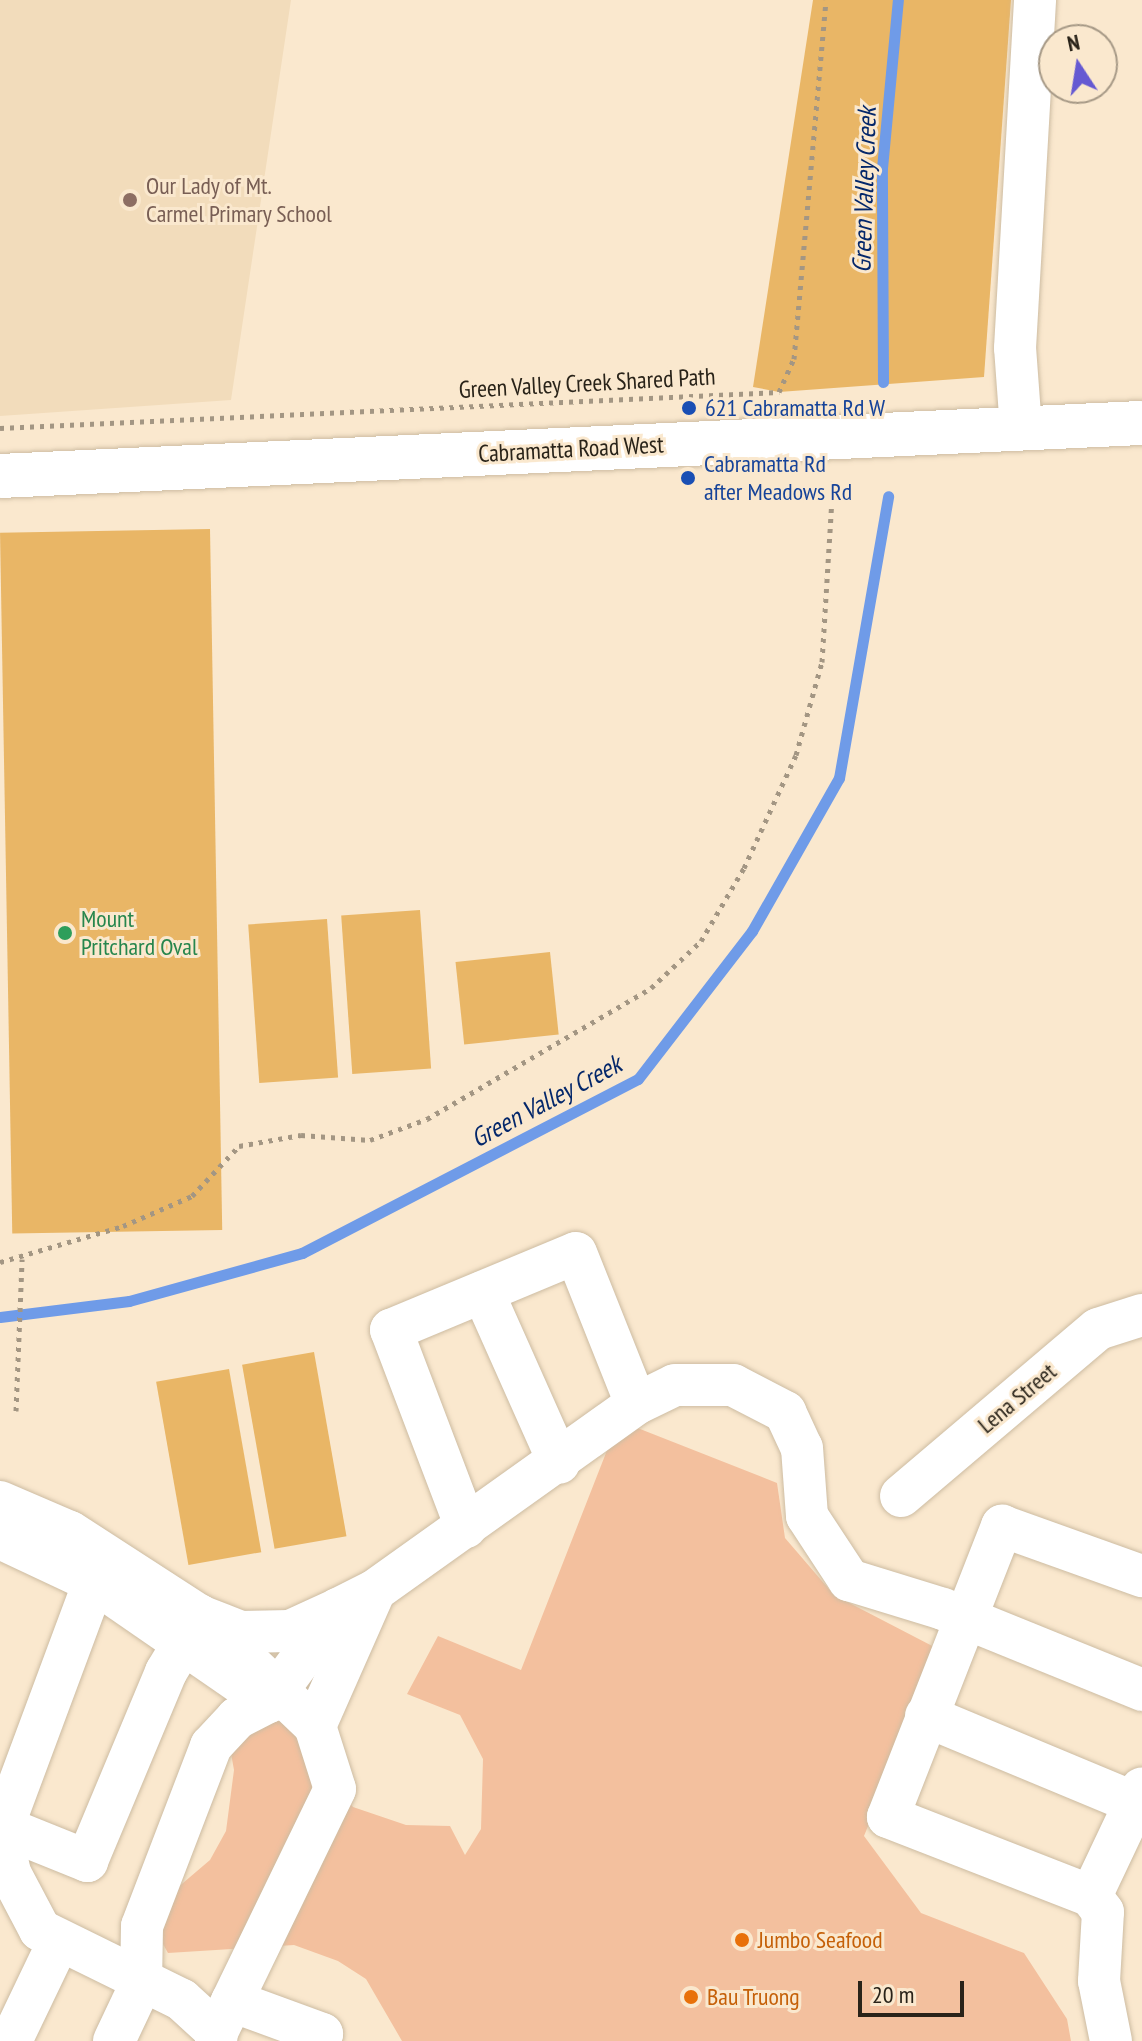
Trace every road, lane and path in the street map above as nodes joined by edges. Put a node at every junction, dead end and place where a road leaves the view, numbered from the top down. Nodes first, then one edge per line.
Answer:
1 (826, 0) edge
2 (1035, 0) edge
3 (1142, 423) edge
4 (0, 428) edge
5 (1021, 429) junction
6 (0, 476) edge
7 (833, 481) dead end
8 (22, 1259) junction
9 (0, 1262) edge
10 (483, 1292) junction
11 (1142, 1315) edge
12 (636, 1404) junction
13 (16, 1411) dead end
14 (559, 1463) junction
15 (901, 1496) dead end
16 (466, 1527) junction
17 (0, 1531) edge
18 (1142, 1576) edge
19 (94, 1582) junction
20 (356, 1600) junction
21 (961, 1616) junction
22 (190, 1630) junction
23 (1142, 1690) edge
24 (274, 1694) junction
25 (926, 1716) junction
26 (315, 1726) junction
27 (1138, 1796) edge
28 (1, 1826) edge
29 (1091, 1896) junction
30 (59, 1941) junction
31 (141, 1984) junction
32 (222, 2025) edge
33 (329, 2039) edge
34 (1107, 2040) edge
35 (11, 2041) edge
36 (114, 2041) edge

1 - 4 path, Green Valley Creek Shared Path
2 - 5 street
3 - 5 main road, Cabramatta Road West
5 - 6 main road, Cabramatta Road West
7 - 8 path
8 - 9 path
8 - 13 path
10 - 12 street
10 - 14 street
10 - 16 street
11 - 15 street, Lena Street
12 - 14 street
12 - 21 street
14 - 16 street
16 - 20 street
17 - 19 street
17 - 22 street
18 - 21 street
19 - 22 street
19 - 28 street
20 - 22 street
20 - 24 street
20 - 26 street
21 - 23 street
21 - 25 street
22 - 24 street
22 - 28 street
24 - 26 street
24 - 31 street
25 - 27 street
25 - 29 street
26 - 32 street
27 - 29 street
28 - 30 street
29 - 34 street
30 - 31 street
30 - 35 street
31 - 32 street
31 - 36 street
32 - 33 street

